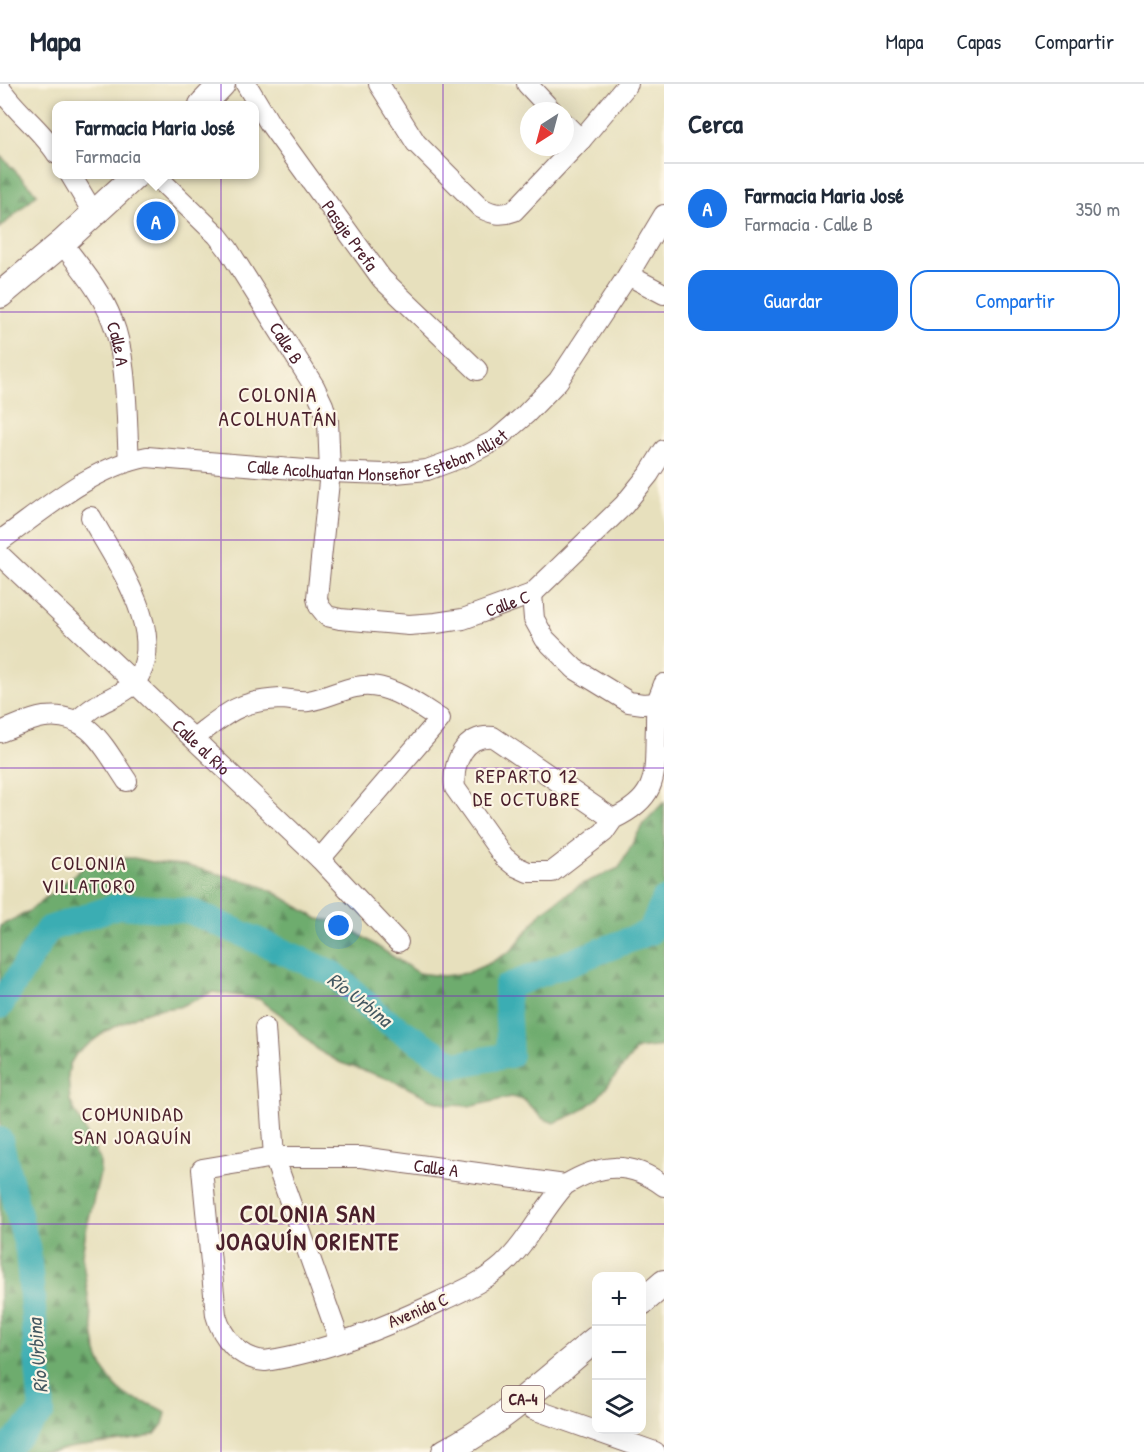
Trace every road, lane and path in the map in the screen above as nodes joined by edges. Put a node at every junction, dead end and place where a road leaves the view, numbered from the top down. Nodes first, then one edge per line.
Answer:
1 (222, 84) edge
2 (246, 84) edge
3 (379, 84) edge
4 (527, 84) edge
5 (628, 84) edge
6 (0, 88) edge
7 (206, 101) edge
8 (256, 101) edge
9 (544, 102) edge
10 (259, 106) edge
11 (574, 134) edge
12 (580, 140) junction
13 (52, 146) edge
14 (73, 179) edge
15 (132, 179) edge
16 (159, 179) edge
17 (94, 214) junction
18 (664, 215) edge
19 (62, 243) junction
20 (628, 275) junction
21 (664, 294) edge
22 (0, 295) edge
23 (477, 370) dead end
24 (664, 450) edge
25 (129, 461) junction
26 (330, 472) junction
27 (91, 517) dead end
28 (0, 541) edge
29 (0, 555) edge
30 (532, 594) junction
31 (327, 616) joint
32 (135, 684) junction
33 (664, 684) edge
34 (657, 703) junction
35 (78, 720) junction
36 (0, 732) edge
37 (194, 738) junction
38 (127, 781) dead end
39 (613, 819) junction
40 (320, 859) junction
41 (398, 942) dead end
42 (265, 1028) dead end
43 (274, 1158) junction
44 (565, 1185) junction
45 (664, 1186) edge
46 (664, 1283) edge
47 (646, 1299) edge
48 (664, 1302) edge
49 (646, 1317) edge
50 (340, 1342) junction
51 (592, 1343) edge
52 (233, 1346) joint
53 (592, 1360) edge
54 (533, 1409) junction
55 (445, 1452) edge
56 (471, 1452) edge
57 (655, 1452) edge

1 - 7 main road
2 - 8 street, Pasaje Prefa
3 - 12 street
4 - 9 street
5 - 12 street
6 - 13 street
10 - 23 street, Pasaje Prefa
11 - 12 street
14 - 17 street
15 - 17 main road
16 - 26 street, Calle B
17 - 19 main road
18 - 20 street, Calle Acolhuatan Monseñor Esteban Alliet
19 - 22 main road
19 - 25 street, Calle A
20 - 21 street
20 - 26 street, Calle Acolhuatan Monseñor Esteban Alliet
24 - 30 street, Calle C
25 - 26 street, Calle Acolhuatan Monseñor Esteban Alliet
25 - 28 street, Calle Acolhuatan Monseñor Esteban Alliet
26 - 31 street, Calle B
27 - 32 street
29 - 32 street, Calle al Rio
30 - 31 street, Calle C
30 - 34 street
32 - 35 street
32 - 37 street, Calle al Rio
33 - 34 street
34 - 39 street
35 - 36 street
35 - 38 street
37 - 40 street, Calle al Rio
37 - 40 street
39 - 39 street
40 - 41 street, Calle al Rio
42 - 43 street
43 - 44 street, Calle A
43 - 50 street
43 - 52 street, Calle A
44 - 45 street
44 - 50 street, Avenida C
46 - 47 main road
48 - 49 main road
50 - 52 street, Avenida C
51 - 55 main road, CA-4
53 - 54 main road, CA-4
54 - 56 main road, CA-4
54 - 57 street

